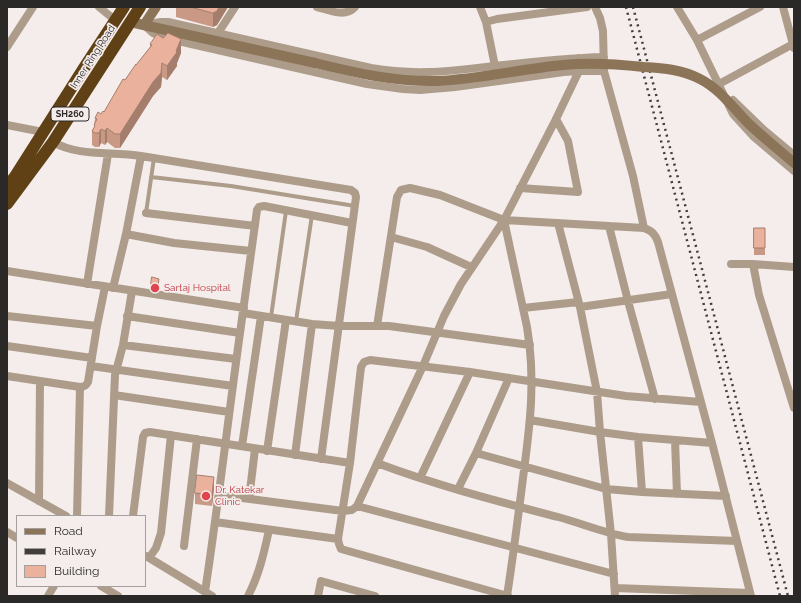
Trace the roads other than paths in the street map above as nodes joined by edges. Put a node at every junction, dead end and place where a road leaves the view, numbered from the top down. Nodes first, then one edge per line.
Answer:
1 (99, 7) edge
2 (118, 7) edge
3 (124, 7) edge
4 (156, 7) edge
5 (236, 7) edge
6 (317, 7) edge
7 (355, 7) edge
8 (480, 7) edge
9 (587, 7) edge
10 (595, 7) edge
11 (677, 7) edge
12 (760, 7) edge
13 (783, 7) edge
14 (31, 8) edge
15 (139, 8) edge
16 (541, 10) edge
17 (115, 20) junction
18 (130, 22) junction
19 (486, 22) junction
20 (144, 25) junction
21 (218, 33) junction
22 (697, 40) junction
23 (793, 41) edge
24 (7, 47) edge
25 (604, 57) junction
26 (578, 58) junction
27 (495, 66) junction
28 (579, 71) junction
29 (604, 71) junction
30 (497, 82) junction
31 (719, 84) junction
32 (556, 119) junction
33 (7, 125) edge
34 (43, 132) junction
35 (53, 142) junction
36 (108, 154) junction
37 (794, 155) edge
38 (141, 156) junction
39 (154, 158) junction
40 (794, 163) edge
41 (794, 171) edge
42 (151, 177) junction
43 (7, 187) edge
44 (520, 188) junction
45 (7, 204) edge
46 (355, 206) junction
47 (286, 211) junction
48 (146, 213) joint
49 (312, 215) junction
50 (504, 220) junction
51 (352, 223) junction
52 (558, 223) junction
53 (255, 226) junction
54 (609, 226) junction
55 (644, 228) junction
56 (126, 234) junction
57 (391, 237) junction
58 (251, 251) junction
59 (732, 264) dead end
60 (754, 264) junction
61 (471, 267) junction
62 (794, 267) edge
63 (7, 271) edge
64 (87, 284) junction
65 (109, 288) junction
66 (132, 291) junction
67 (672, 294) junction
68 (628, 301) junction
69 (579, 304) junction
70 (523, 308) junction
71 (243, 310) junction
72 (7, 316) edge
73 (127, 316) junction
74 (261, 316) junction
75 (271, 317) junction
76 (286, 320) junction
77 (296, 321) junction
78 (312, 324) junction
79 (97, 326) junction
80 (339, 326) junction
81 (377, 326) junction
82 (438, 332) junction
83 (240, 334) junction
84 (123, 345) junction
85 (530, 345) junction
86 (7, 346) edge
87 (236, 359) junction
88 (92, 362) junction
89 (424, 366) junction
90 (116, 370) junction
91 (470, 372) junction
92 (7, 376) edge
93 (509, 378) junction
94 (40, 381) junction
95 (532, 382) junction
96 (232, 386) junction
97 (80, 387) junction
98 (597, 392) junction
99 (114, 395) junction
100 (655, 399) junction
101 (701, 402) junction
102 (794, 408) edge
103 (229, 412) junction
104 (530, 420) junction
105 (600, 432) junction
106 (170, 435) junction
107 (638, 437) junction
108 (197, 439) junction
109 (675, 440) junction
110 (712, 443) junction
111 (226, 444) junction
112 (242, 446) junction
113 (255, 449) junction
114 (267, 451) junction
115 (476, 453) junction
116 (295, 455) junction
117 (321, 459) junction
118 (350, 463) junction
119 (377, 463) junction
120 (525, 466) junction
121 (420, 478) junction
122 (7, 483) edge
123 (458, 489) junction
124 (606, 489) junction
125 (642, 492) junction
126 (677, 494) junction
127 (219, 495) junction
128 (726, 496) junction
129 (249, 499) junction
130 (39, 501) junction
131 (356, 506) junction
132 (520, 507) junction
133 (343, 511) junction
134 (64, 515) edge
135 (77, 515) edge
136 (109, 515) edge
137 (133, 515) edge
138 (215, 522) junction
139 (269, 530) junction
140 (7, 532) edge
141 (611, 534) junction
142 (16, 537) edge
143 (338, 538) junction
144 (737, 541) junction
145 (184, 546) dead end
146 (514, 547) junction
147 (147, 557) edge
148 (614, 574) junction
149 (53, 587) edge
150 (103, 587) edge
151 (615, 592) edge
152 (208, 594) edge
153 (750, 594) edge
154 (48, 596) edge
155 (118, 596) edge
156 (248, 596) edge
157 (318, 596) edge
158 (375, 596) edge
159 (507, 596) edge

1 - 17 street
2 - 17 street
3 - 17 highway, Inner Ring Road
4 - 20 street
5 - 21 street
6 - 7 street
8 - 19 street
9 - 16 street
10 - 25 street
11 - 22 street
12 - 22 street
13 - 23 street
14 - 24 street
15 - 18 highway, SH260
16 - 19 street
17 - 34 highway, Inner Ring Road
18 - 20 street
18 - 35 highway, Inner Ring Road / SH260
19 - 27 street
20 - 21 street
20 - 30 street
20 - 40 street, bridge
21 - 27 street
22 - 31 street
23 - 31 street
25 - 26 street
25 - 29 street
26 - 27 street
26 - 28 street
27 - 30 street
28 - 29 street
28 - 30 street
28 - 32 street
29 - 55 street
31 - 37 street
31 - 41 street
32 - 44 street
32 - 44 street
33 - 34 street
34 - 43 highway, Inner Ring Road
35 - 36 street
35 - 45 highway, Inner Ring Road / SH260
36 - 38 street
36 - 64 street
38 - 39 street
38 - 56 street
39 - 42 lane
39 - 46 street
42 - 46 lane
42 - 48 lane
44 - 50 street
46 - 51 street
47 - 49 street
47 - 53 street
47 - 75 lane
48 - 53 street
49 - 51 street
49 - 77 lane
50 - 52 street
50 - 57 street
50 - 61 street
50 - 70 street
51 - 80 street
52 - 54 street
52 - 69 street
53 - 58 street
54 - 55 street
54 - 68 street
55 - 67 street
56 - 58 street
56 - 65 street
57 - 61 street
57 - 81 street
58 - 71 street
59 - 60 street
60 - 62 street
60 - 102 street
61 - 82 street
63 - 64 street
64 - 65 street
65 - 66 street
65 - 79 street
66 - 71 street
66 - 73 street
67 - 68 street
67 - 101 street
68 - 69 street
68 - 100 street
69 - 70 street
69 - 98 street
70 - 85 street
71 - 74 street
71 - 83 street
72 - 79 street
73 - 83 street
73 - 84 street
74 - 75 street
74 - 112 street
75 - 76 street
76 - 77 street
76 - 114 street
77 - 78 street
78 - 80 street
78 - 116 street
79 - 88 street
80 - 81 street
80 - 117 street
81 - 82 street
82 - 85 street
82 - 89 street
83 - 87 street
84 - 87 street
84 - 90 street
85 - 95 street
86 - 88 street
87 - 96 street
88 - 90 street
88 - 97 street
89 - 91 street
89 - 118 street
89 - 119 street
90 - 96 street
90 - 99 street
91 - 93 street
91 - 121 street
92 - 94 street
93 - 95 street
93 - 115 street
94 - 97 street
94 - 130 street
95 - 98 street
95 - 104 street
96 - 103 street
97 - 135 street
98 - 100 street
98 - 105 street
99 - 103 street
99 - 136 street
100 - 101 street
101 - 110 street
103 - 111 street
104 - 105 street
104 - 120 street
105 - 107 street
105 - 124 street
106 - 108 street
106 - 137 street
106 - 147 street
107 - 109 street
107 - 125 street
108 - 111 street
108 - 145 street
109 - 110 street
109 - 126 street
110 - 128 street
111 - 112 street
111 - 127 street
112 - 113 street
113 - 114 street
113 - 129 street
114 - 116 street
115 - 120 street
115 - 123 street
116 - 117 street
117 - 118 street
118 - 133 street
119 - 121 street
119 - 131 street
120 - 124 street
120 - 132 street
121 - 123 street
122 - 130 street
123 - 132 street
124 - 125 street
124 - 141 street
125 - 126 street
126 - 128 street
127 - 129 street
127 - 138 street
128 - 144 street
129 - 133 street
130 - 134 street
131 - 133 street
131 - 146 street
132 - 141 street
132 - 146 street
133 - 143 street
138 - 139 street
138 - 152 street
139 - 143 street
139 - 156 street
140 - 142 street
141 - 144 street
141 - 148 street
143 - 159 street
144 - 153 street
146 - 148 street
146 - 159 street
147 - 152 street
148 - 151 street
149 - 154 street
150 - 155 street
151 - 153 street
157 - 158 street

